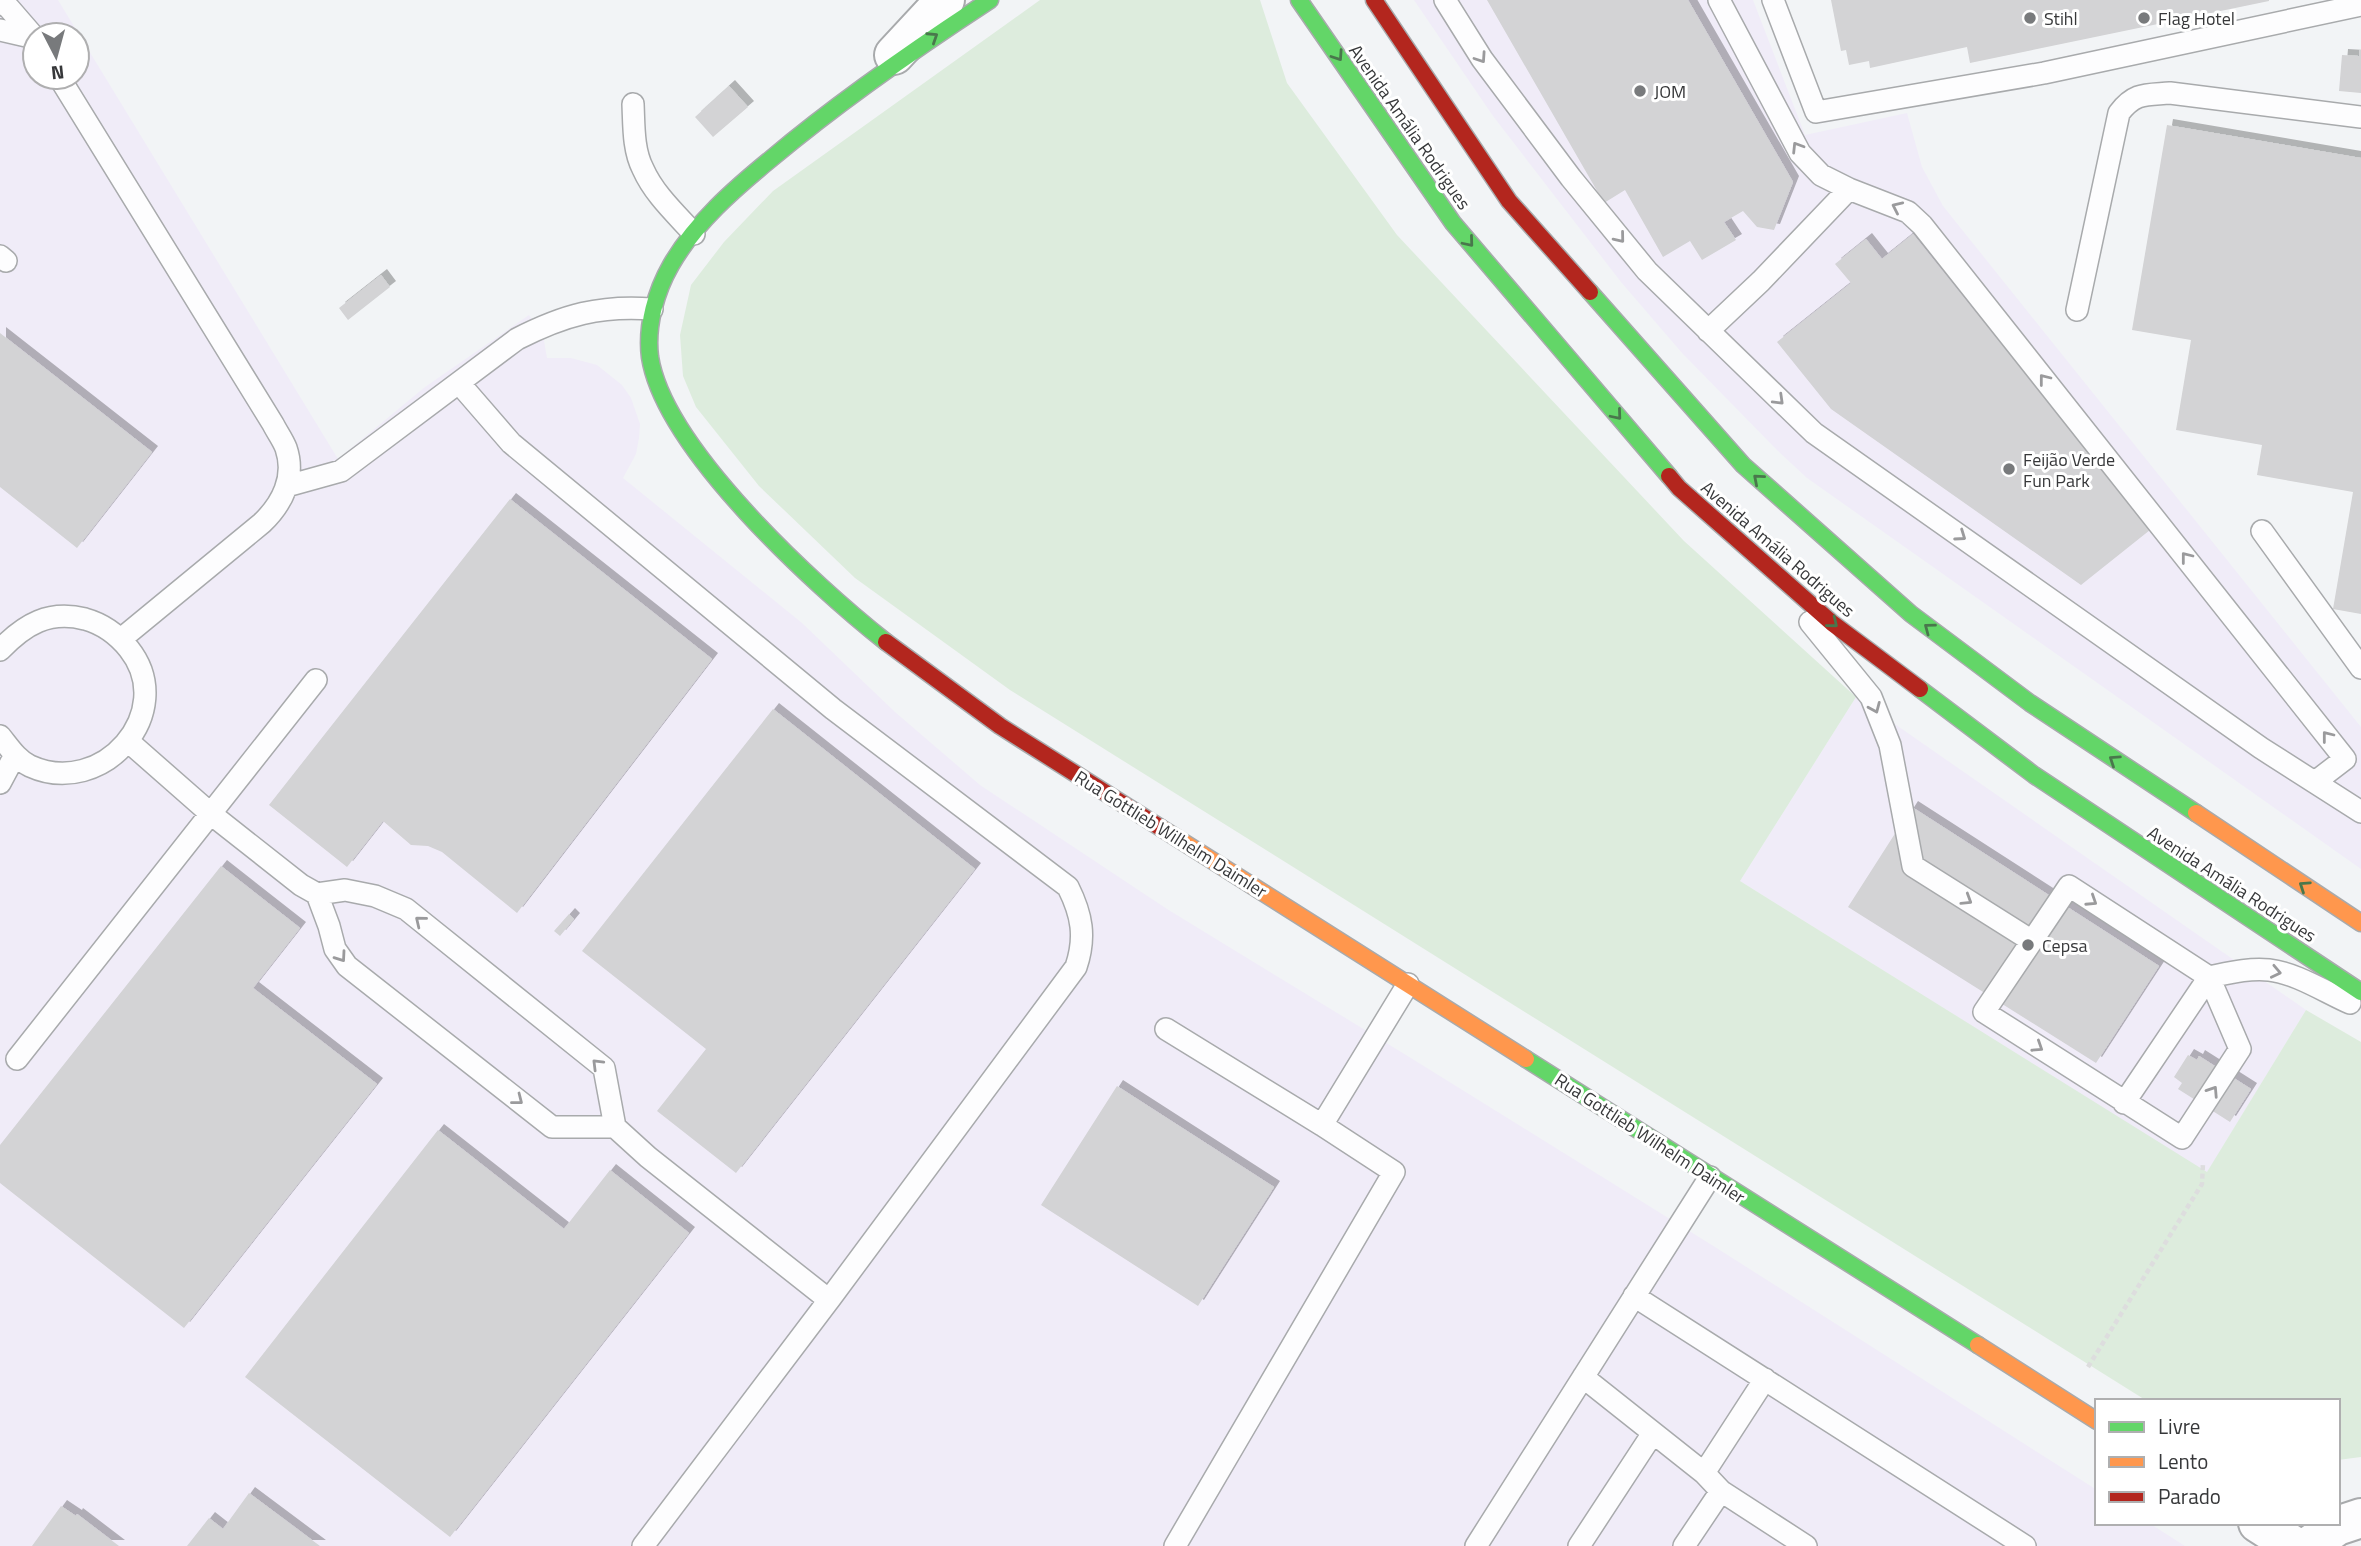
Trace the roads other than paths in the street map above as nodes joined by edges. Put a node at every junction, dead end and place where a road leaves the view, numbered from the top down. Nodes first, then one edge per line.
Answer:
1 (945, 0) edge
2 (990, 0) edge
3 (1299, 0) edge
4 (1374, 0) edge
5 (1445, 0) edge
6 (1718, 0) edge
7 (1773, 0) edge
8 (0, 2) edge
9 (2361, 5) edge
10 (21, 22) edge
11 (0, 30) edge
12 (21, 35) edge
13 (876, 75) junction
14 (68, 91) edge
15 (633, 104) dead end
16 (2361, 117) edge
17 (1849, 189) junction
18 (694, 234) junction
19 (652, 309) junction
20 (2077, 310) dead end
21 (1709, 331) junction
22 (458, 383) junction
23 (287, 486) junction
24 (2262, 531) dead end
25 (1758, 557) junction
26 (121, 639) junction
27 (0, 650) edge
28 (2361, 668) edge
29 (316, 680) dead end
30 (0, 736) edge
31 (129, 742) junction
32 (15, 755) junction
33 (2315, 782) junction
34 (0, 783) edge
35 (2361, 812) edge
36 (211, 814) junction
37 (317, 894) junction
38 (2361, 923) edge
39 (2032, 941) junction
40 (2209, 977) junction
41 (1408, 984) junction
42 (2361, 992) edge
43 (2361, 1009) edge
44 (1166, 1030) dead end
45 (17, 1059) dead end
46 (2124, 1103) junction
47 (1322, 1125) junction
48 (615, 1127) junction
49 (1710, 1177) junction
50 (1634, 1296) junction
51 (829, 1300) junction
52 (1583, 1377) junction
53 (1765, 1379) junction
54 (2095, 1420) edge
55 (1653, 1433) junction
56 (1704, 1473) junction
57 (1721, 1491) junction
58 (2361, 1518) edge
59 (2261, 1525) edge
60 (643, 1546) edge
61 (1175, 1546) edge
62 (1476, 1546) edge
63 (1580, 1546) edge
64 (1684, 1546) edge
65 (1806, 1546) edge
66 (2025, 1546) edge
67 (2294, 1546) edge
68 (2309, 1546) edge

1 - 13 street, Rua Gottlieb Wilhelm Daimler
13 -> 2 main road, Rua Gottlieb Wilhelm Daimler
3 -> 25 main road, Avenida Amália Rodrigues
38 -> 4 main road, Avenida Amália Rodrigues
5 -> 21 lane
17 -> 6 lane
7 - 9 lane
8 - 10 lane
11 - 12 lane
13 - 18 main road, Rua Gottlieb Wilhelm Daimler
14 - 23 lane
15 - 18 lane
16 - 20 lane
17 - 21 lane
33 -> 17 lane
18 - 19 main road, Rua Gottlieb Wilhelm Daimler
19 - 22 lane
19 - 41 main road, Rua Gottlieb Wilhelm Daimler
21 -> 33 lane
22 - 23 lane
22 - 51 lane
23 - 26 lane
24 - 28 lane
25 -> 39 lane
25 -> 42 main road, Avenida Amália Rodrigues
26 - 27 lane
26 - 31 lane
29 - 36 lane
30 - 32 lane
31 - 32 lane
31 - 36 lane
32 - 34 lane
33 - 35 lane
36 - 37 lane
36 - 45 lane
37 -> 48 lane
48 -> 37 lane
39 -> 40 lane
39 -> 46 lane
40 -> 43 lane
40 - 46 lane
46 -> 40 lane
41 - 47 lane
41 - 49 main road, Rua Gottlieb Wilhelm Daimler
44 - 47 lane
47 - 61 lane
48 - 51 lane
49 - 50 lane
49 - 54 main road, Rua Gottlieb Wilhelm Daimler
50 - 52 lane
50 - 53 lane
51 - 60 lane
52 - 55 lane
52 - 62 lane
53 - 56 lane
53 - 66 lane
55 - 56 lane
55 - 63 lane
56 - 57 lane
57 - 64 lane
57 - 65 lane
58 - 68 street
59 - 67 street

